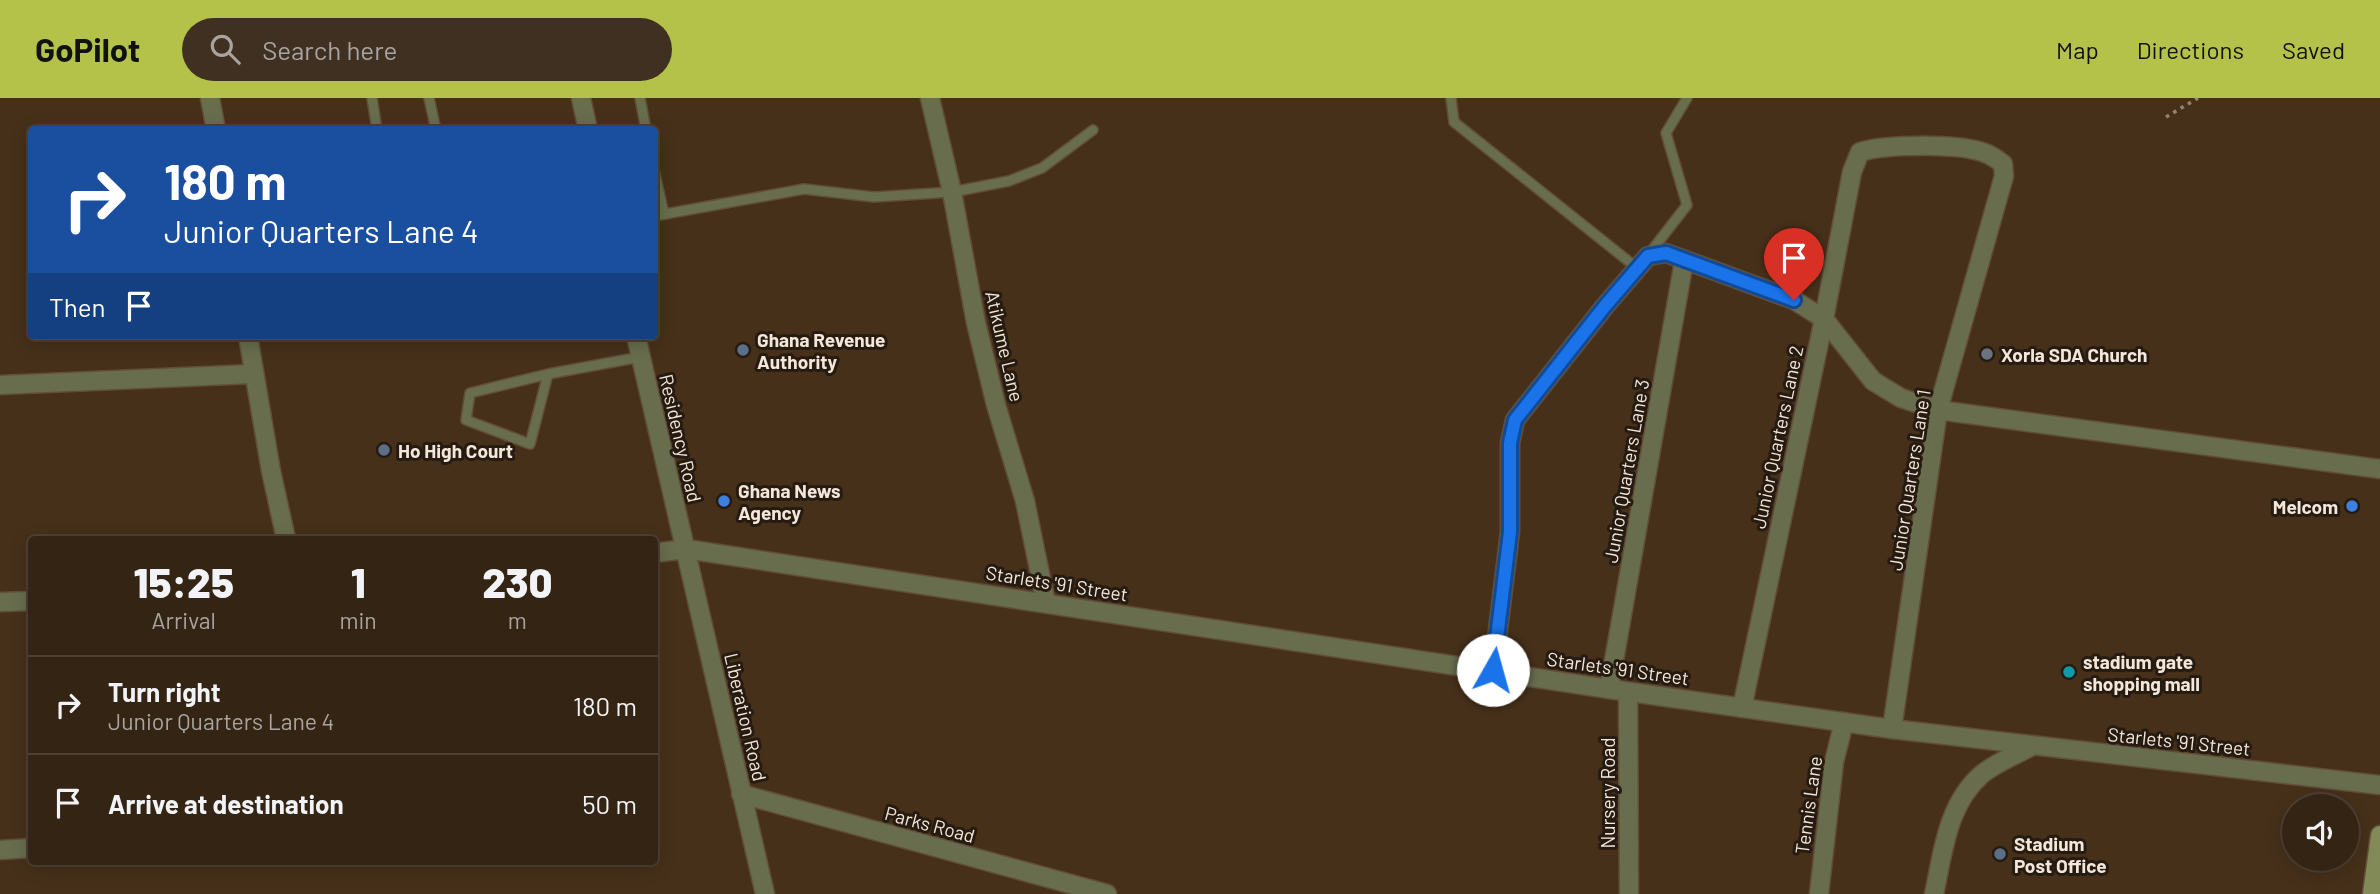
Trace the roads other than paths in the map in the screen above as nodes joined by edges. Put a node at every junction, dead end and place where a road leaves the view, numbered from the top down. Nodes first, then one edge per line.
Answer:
1 (210, 98) edge
2 (372, 98) edge
3 (429, 98) edge
4 (581, 98) edge
5 (639, 98) edge
6 (930, 98) edge
7 (1451, 98) edge
8 (1687, 98) edge
9 (215, 126) edge
10 (376, 126) edge
11 (435, 126) edge
12 (587, 126) edge
13 (645, 126) edge
14 (1093, 130) dead end
15 (1961, 148) joint
16 (952, 192) junction
17 (659, 215) edge
18 (1684, 261) junction
19 (1643, 262) junction
20 (1824, 319) junction
21 (248, 340) edge
22 (637, 340) edge
23 (640, 356) junction
24 (253, 374) junction
25 (548, 374) junction
26 (0, 385) edge
27 (1938, 410) junction
28 (2380, 469) edge
29 (285, 536) edge
30 (686, 549) junction
31 (658, 552) edge
32 (28, 601) edge
33 (0, 602) edge
34 (1046, 603) junction
35 (1493, 670) junction
36 (1609, 689) junction
37 (1628, 692) junction
38 (1742, 708) junction
39 (1843, 722) junction
40 (1892, 729) junction
41 (2032, 746) junction
42 (2380, 785) edge
43 (741, 794) junction
44 (2380, 835) edge
45 (28, 848) edge
46 (0, 850) edge
47 (765, 894) edge
48 (1107, 894) edge
49 (1629, 894) edge
50 (1819, 894) edge
51 (1934, 894) edge
52 (2372, 894) edge

1 - 9 street
2 - 10 lane
3 - 11 lane
4 - 12 street
5 - 13 lane
6 - 16 street, Atikume Lane
7 - 19 lane
8 - 19 lane
14 - 16 lane
15 - 20 street, Junior Quarters Lane 2
15 - 27 street, Junior Quarters Lane 1
16 - 17 lane
16 - 34 street, Atikume Lane
18 - 19 street
18 - 20 street
18 - 36 street, Junior Quarters Lane 3
19 - 35 street
20 - 27 street
20 - 38 street, Junior Quarters Lane 2
21 - 24 street
22 - 23 street, Residency Road
23 - 25 lane
23 - 30 street, Residency Road
24 - 26 street
24 - 29 street
25 - 25 lane
27 - 28 street
27 - 40 street, Junior Quarters Lane 1
30 - 31 street, Starlets '91 Street
30 - 34 street, Starlets '91 Street
30 - 43 street, Liberation Road
32 - 33 street
34 - 35 street, Starlets '91 Street
35 - 36 street, Starlets '91 Street
36 - 37 street, Starlets '91 Street
37 - 38 street, Starlets '91 Street
37 - 49 street, Nursery Road
38 - 39 street, Starlets '91 Street
39 - 40 street, Starlets '91 Street
39 - 50 street, Tennis Lane
40 - 41 street, Starlets '91 Street
41 - 42 street, Starlets '91 Street
41 - 51 street
43 - 47 street, Liberation Road
43 - 48 street, Parks Road
44 - 52 main road
45 - 46 street

